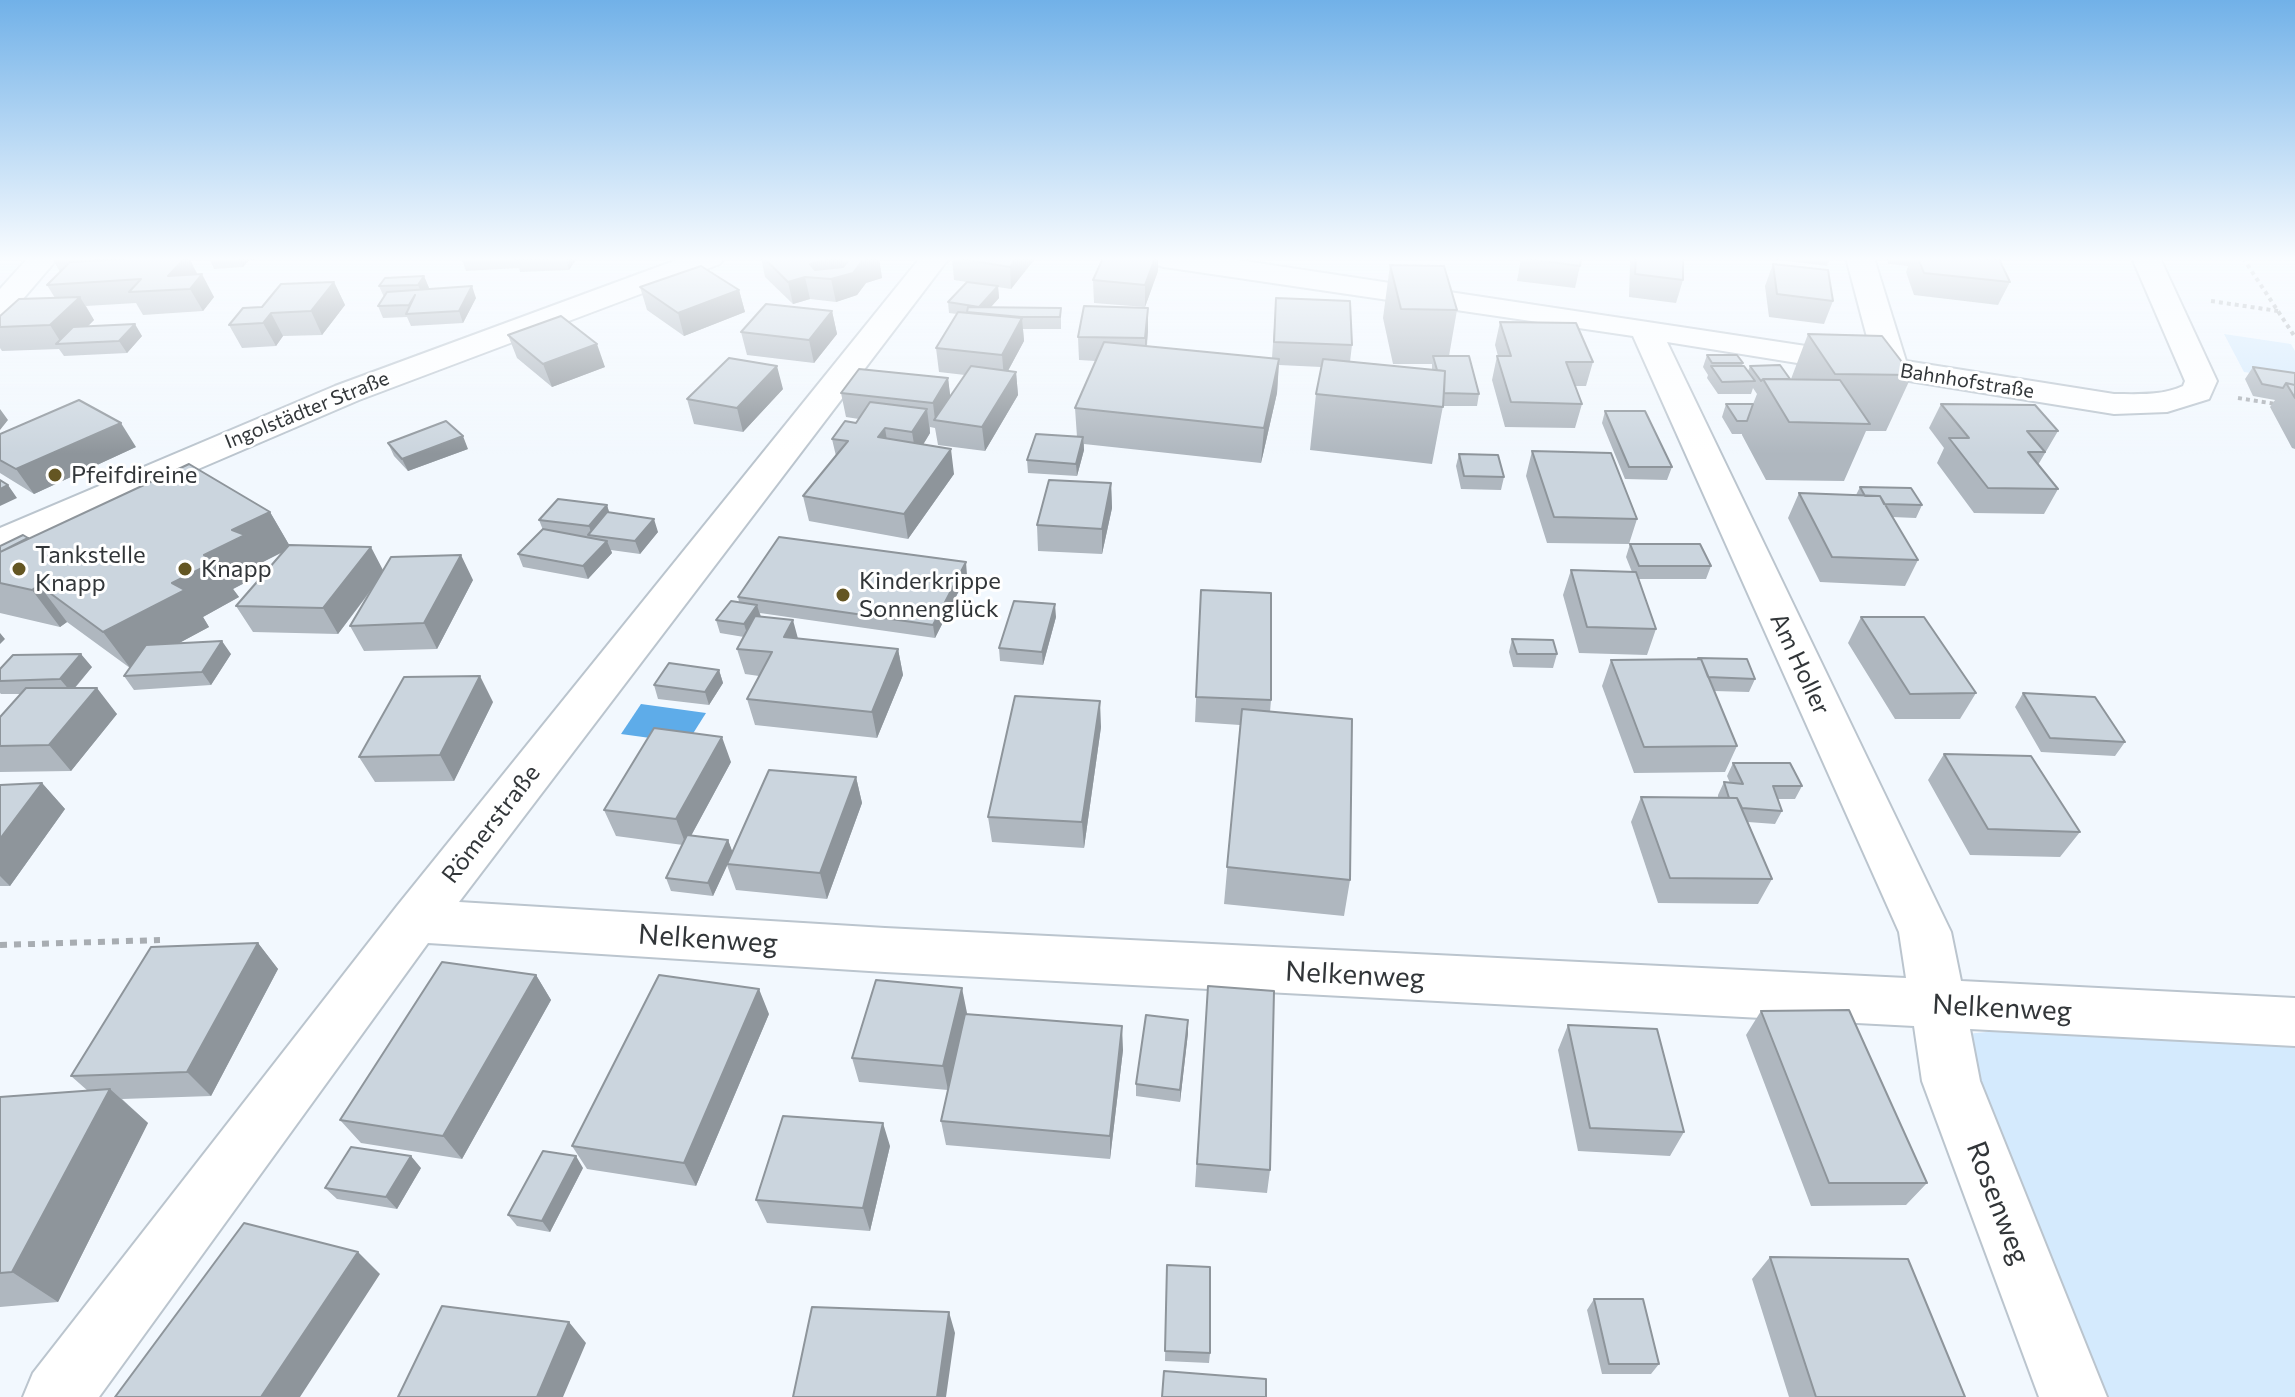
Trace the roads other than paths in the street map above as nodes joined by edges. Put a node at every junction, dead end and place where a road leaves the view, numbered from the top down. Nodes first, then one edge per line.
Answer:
1 (529, 323) edge
2 (884, 323) edge
3 (1615, 323) edge
4 (1879, 323) edge
5 (2176, 323) edge
6 (1645, 329) junction
7 (1892, 369) junction
8 (0, 542) edge
9 (415, 921) junction
10 (1940, 1005) junction
11 (2295, 1022) edge
12 (57, 1397) edge
13 (2073, 1397) edge

1 - 8 street, Ingolstädter Straße
2 - 9 street, Römerstraße
3 - 6 street, Bahnhofstraße
4 - 7 street
5 - 7 street, Bahnhofstraße
6 - 7 street, Bahnhofstraße
6 - 10 street, Am Holler
9 - 10 street, Nelkenweg
9 - 12 street, Römerstraße
10 - 11 street, Nelkenweg
10 - 13 street, Rosenweg

